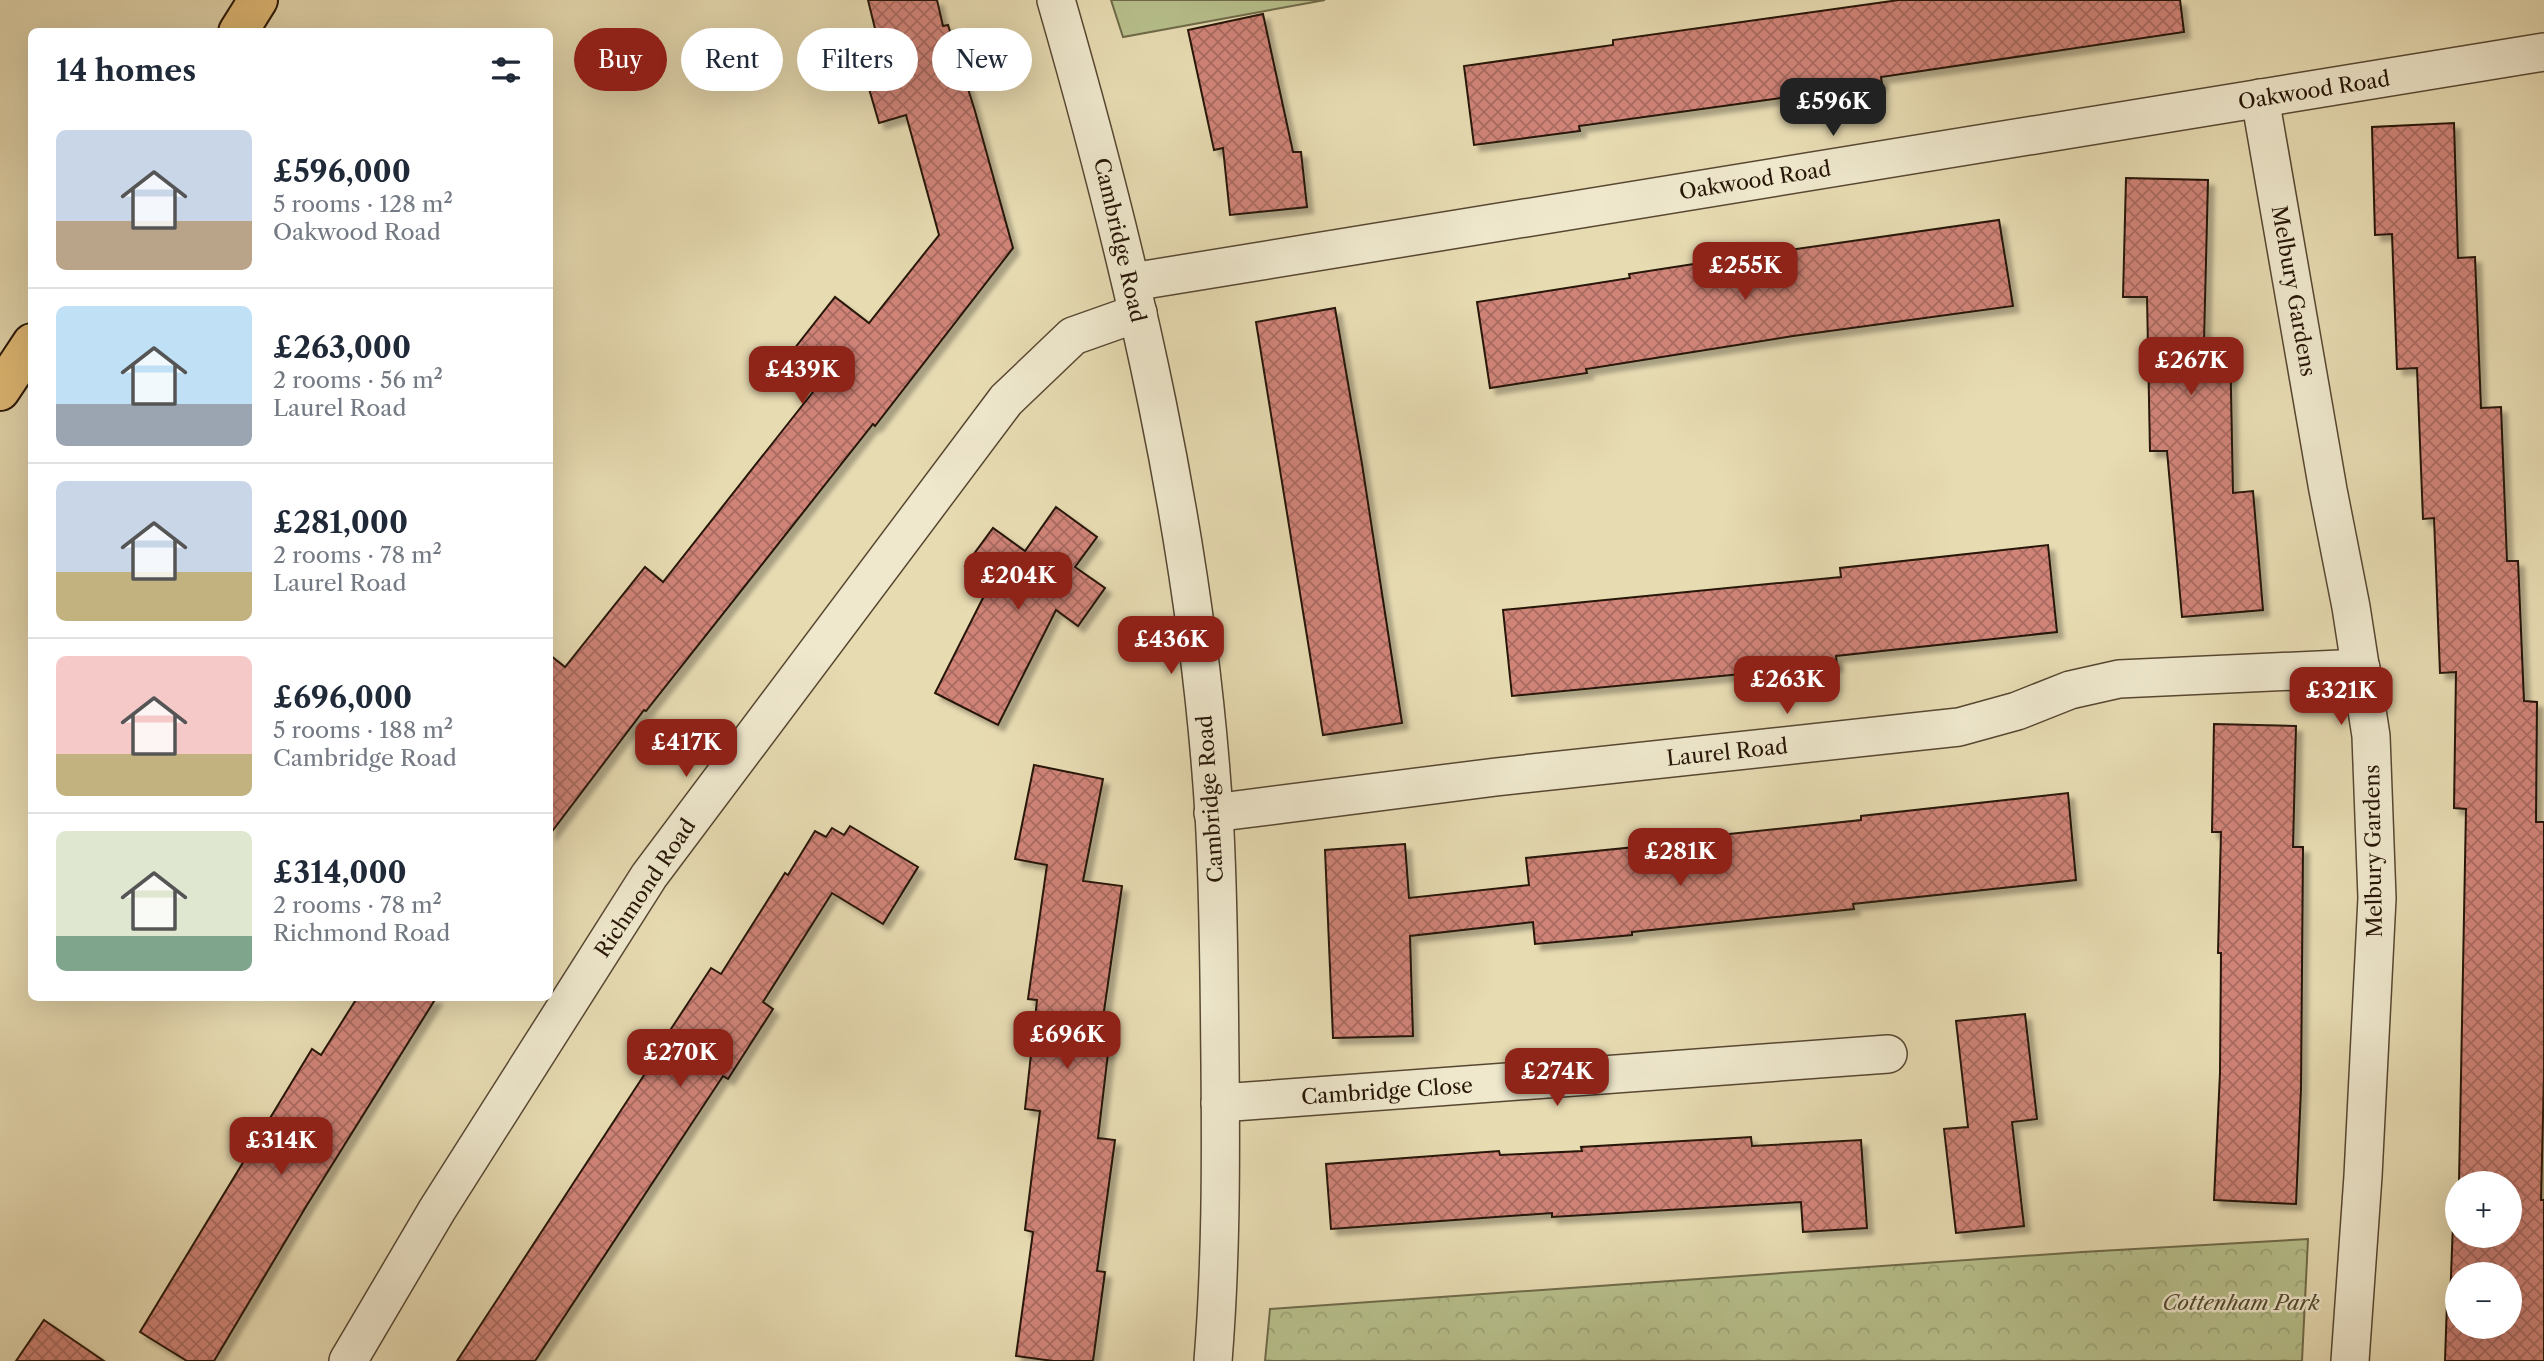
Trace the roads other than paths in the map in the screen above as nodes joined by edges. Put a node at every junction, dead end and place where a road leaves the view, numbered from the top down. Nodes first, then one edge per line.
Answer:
1 (258, 0) edge
2 (1056, 0) edge
3 (240, 28) edge
4 (2544, 52) edge
5 (2260, 99) junction
6 (1135, 298) junction
7 (28, 350) edge
8 (0, 391) edge
9 (2361, 668) junction
10 (1213, 813) junction
11 (1888, 1055) dead end
12 (1220, 1103) junction
13 (348, 1361) edge
14 (1213, 1361) edge
15 (2350, 1361) edge

1 - 3 main road
2 - 6 street, Cambridge Road
4 - 5 street, Oakwood Road
5 - 6 street, Oakwood Road
5 - 9 street, Melbury Gardens
6 - 10 street, Cambridge Road
6 - 13 street, Richmond Road
7 - 8 main road
9 - 10 street, Laurel Road
9 - 15 street, Melbury Gardens
10 - 12 street, Cambridge Road
11 - 12 street, Cambridge Close
12 - 14 street, Cambridge Road

